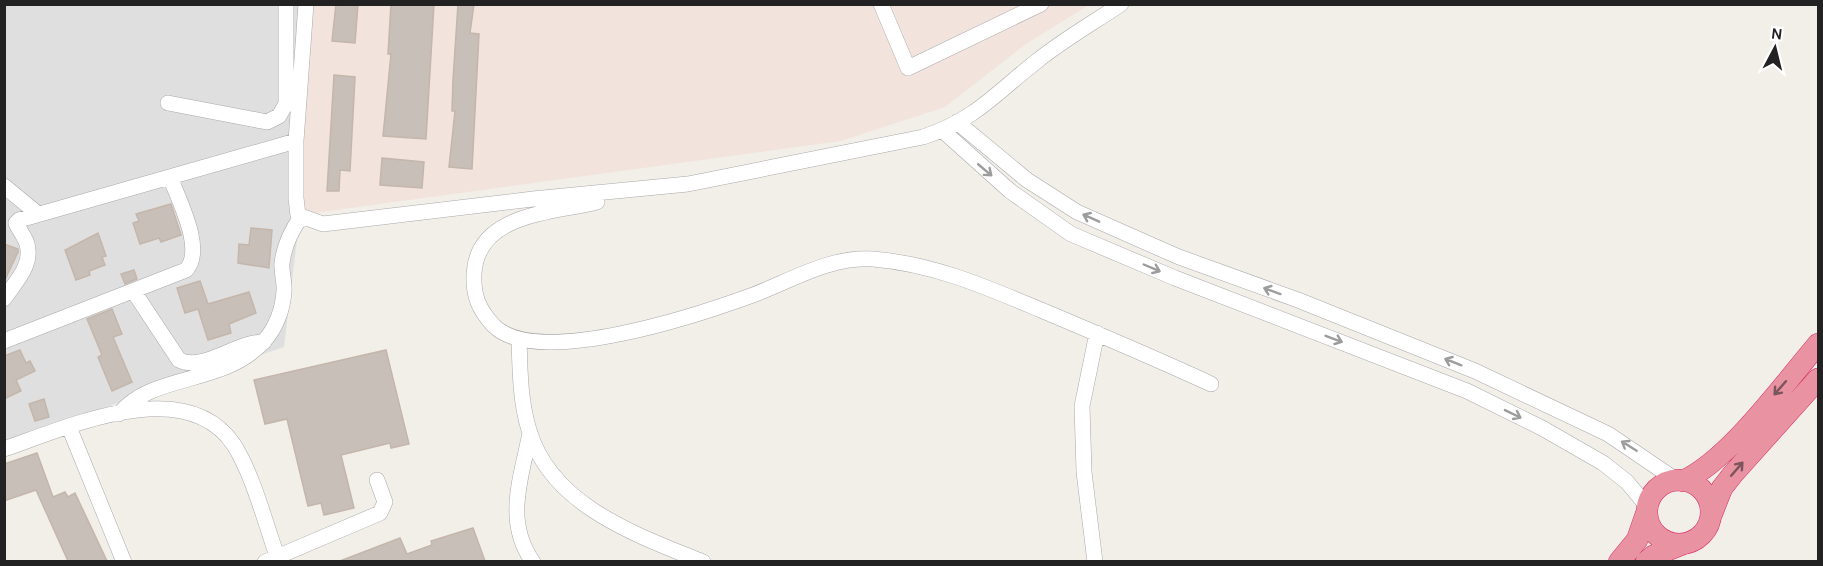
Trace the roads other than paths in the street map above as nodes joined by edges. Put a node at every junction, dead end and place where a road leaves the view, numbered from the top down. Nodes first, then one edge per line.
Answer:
1 (286, 4) edge
2 (306, 4) edge
3 (881, 4) edge
4 (1041, 4) edge
5 (1121, 4) edge
6 (168, 103) dead end
7 (957, 122) junction
8 (942, 130) junction
9 (296, 141) junction
10 (170, 177) junction
11 (4, 186) edge
12 (641, 190) junction
13 (38, 214) junction
14 (301, 217) junction
15 (134, 292) junction
16 (4, 299) edge
17 (1097, 333) junction
18 (519, 339) junction
19 (4, 341) edge
20 (264, 342) junction
21 (1818, 344) edge
22 (1818, 379) edge
23 (1211, 384) dead end
24 (119, 414) junction
25 (69, 427) junction
26 (530, 433) junction
27 (4, 449) edge
28 (377, 480) dead end
29 (1680, 481) junction
30 (1647, 510) junction
31 (1710, 520) junction
32 (1683, 544) junction
33 (271, 559) edge
34 (124, 561) edge
35 (533, 561) edge
36 (702, 561) edge
37 (1095, 561) edge
38 (1619, 561) edge
39 (1646, 561) edge

1 - 6 street
2 - 9 street
3 - 4 street
5 - 7 street
7 - 8 street
29 -> 7 street
8 - 12 street
8 -> 30 street
9 - 10 street
9 - 14 street
10 - 13 street
10 - 15 street
11 - 13 street
12 - 14 street
12 - 18 street
13 - 16 street
14 - 20 street
15 - 19 street
15 - 20 street
17 - 18 street
17 - 23 street
17 - 37 street
18 - 26 street
20 - 24 street
21 -> 29 highway
31 -> 22 highway
24 - 25 street
24 - 33 street
25 - 27 street
25 - 34 street
26 - 35 street
26 - 36 street
28 - 33 street
29 - 30 highway
29 - 31 highway
30 - 32 highway
30 - 38 highway
31 - 32 highway
32 - 39 highway

